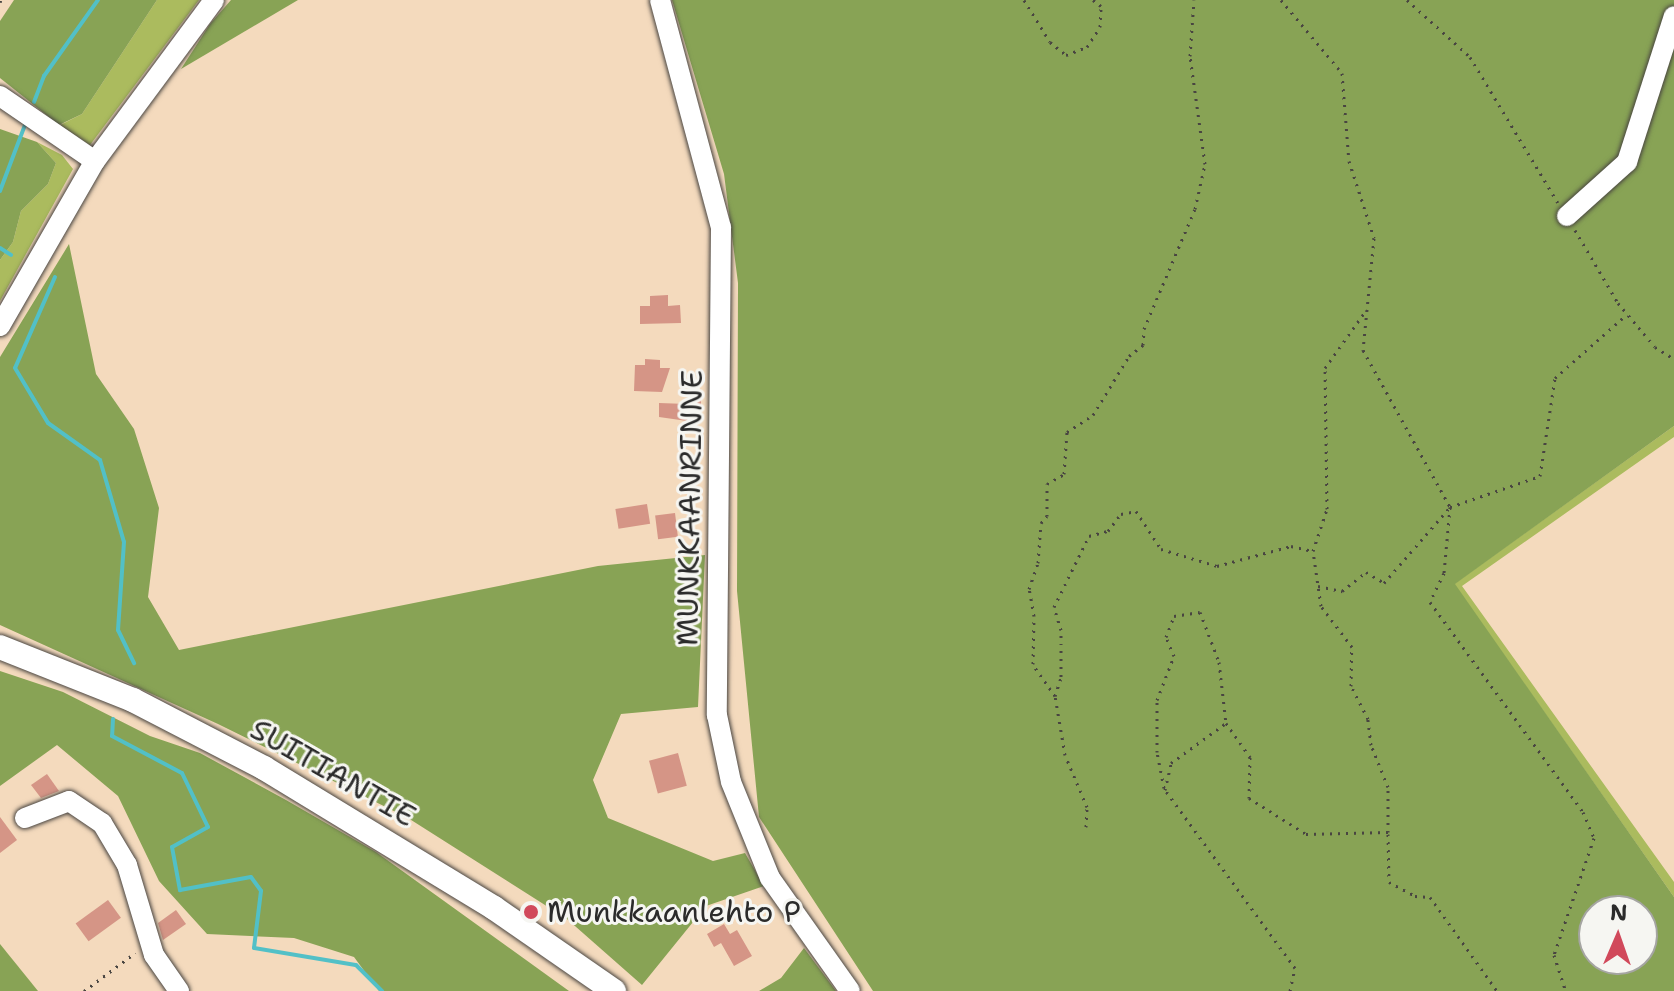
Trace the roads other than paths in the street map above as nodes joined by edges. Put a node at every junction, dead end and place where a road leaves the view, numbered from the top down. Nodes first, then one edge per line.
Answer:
1 (214, 0) edge
2 (660, 0) edge
3 (1674, 16) edge
4 (0, 96) edge
5 (95, 161) junction
6 (1567, 216) road end
7 (0, 326) edge
8 (0, 647) edge
9 (25, 818) dead end
10 (179, 991) edge
11 (614, 991) edge
12 (850, 991) edge

1 - 5 street
2 - 12 street, MUNKKAANRINNE
3 - 6 street
4 - 5 street
5 - 7 street
8 - 11 main road, SUITIANTIE
9 - 10 street

